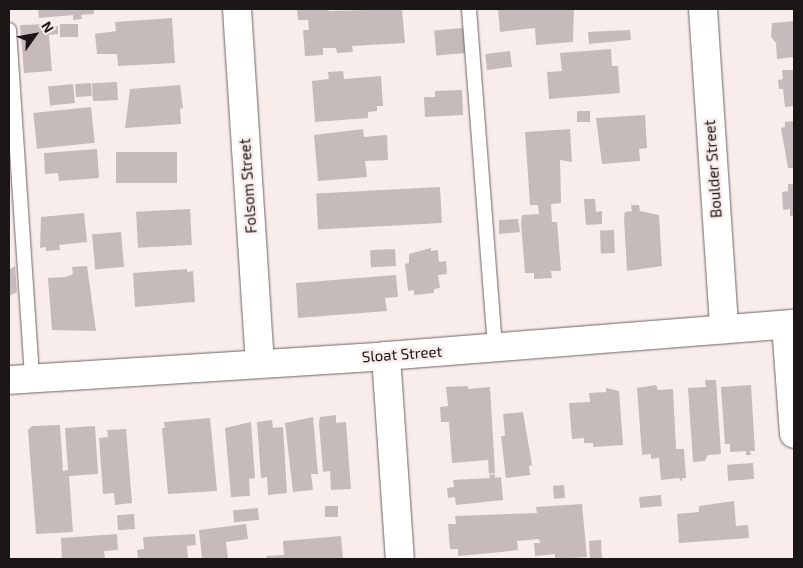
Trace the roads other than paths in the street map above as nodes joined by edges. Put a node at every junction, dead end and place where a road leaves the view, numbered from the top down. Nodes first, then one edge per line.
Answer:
1 (236, 9) edge
2 (469, 9) edge
3 (703, 9) edge
4 (9, 30) edge
5 (790, 325) edge
6 (724, 330) junction
7 (495, 347) junction
8 (386, 356) junction
9 (260, 363) junction
10 (21, 379) edge
11 (794, 434) edge
12 (400, 559) edge

1 - 9 street, Folsom Street
2 - 7 lane
3 - 6 street, Boulder Street
4 - 10 lane
5 - 6 street, Sloat Street
5 - 11 street
6 - 7 street, Sloat Street
7 - 8 street, Sloat Street
8 - 9 street, Sloat Street
8 - 12 street
9 - 10 street, Sloat Street

